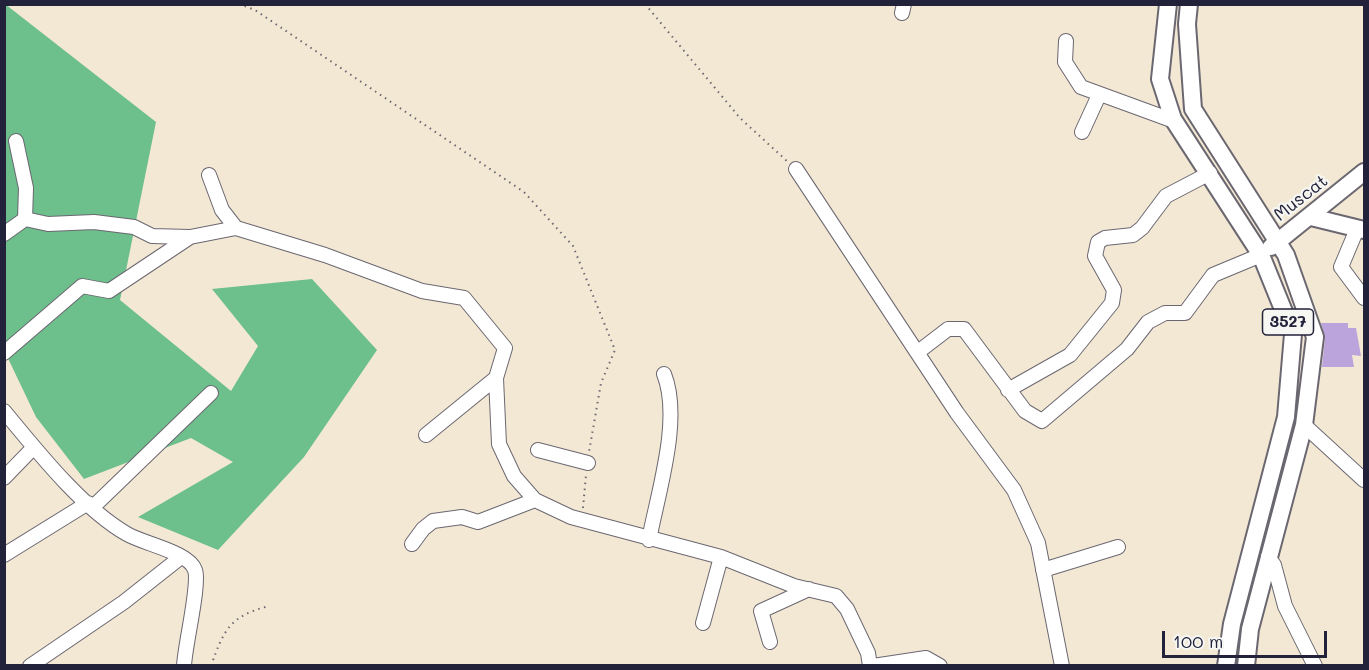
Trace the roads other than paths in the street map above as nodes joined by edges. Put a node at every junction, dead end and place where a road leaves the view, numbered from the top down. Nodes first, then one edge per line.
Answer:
1 (1168, 4) edge
2 (1189, 4) edge
3 (1066, 41) dead end
4 (1099, 95) junction
5 (1174, 121) junction
6 (1082, 132) dead end
7 (16, 141) dead end
8 (796, 169) road end
9 (1365, 172) edge
10 (1210, 173) junction
11 (208, 176) dead end
12 (1311, 217) junction
13 (25, 219) junction
14 (236, 228) junction
15 (1361, 230) edge
16 (4, 234) edge
17 (190, 237) junction
18 (1278, 240) junction
19 (1261, 255) junction
20 (1365, 298) edge
21 (918, 352) junction
22 (4, 353) edge
23 (664, 374) dead end
24 (496, 378) junction
25 (1008, 390) junction
26 (211, 393) dead end
27 (4, 411) edge
28 (1304, 425) junction
29 (426, 435) dead end
30 (34, 447) junction
31 (538, 450) dead end
32 (588, 463) road end
33 (4, 478) edge
34 (1365, 480) edge
35 (535, 500) junction
36 (91, 505) junction
37 (649, 540) junction
38 (412, 544) dead end
39 (1118, 547) dead end
40 (4, 555) edge
41 (182, 557) junction
42 (721, 557) junction
43 (1268, 557) junction
44 (1044, 570) junction
45 (809, 589) junction
46 (703, 622) dead end
47 (770, 642) dead end
48 (30, 666) edge
49 (184, 666) edge
50 (872, 666) edge
51 (940, 666) edge
52 (1062, 666) edge
53 (1226, 666) edge
54 (1246, 666) edge
55 (1315, 666) edge

1 - 5 main road, 3527
2 - 18 main road, 3527
3 - 4 street
4 - 5 street
4 - 6 street
5 - 10 main road, 3527
7 - 13 street
8 - 21 street
9 - 12 main road, Muscat
10 - 19 main road, 3527
10 - 25 street
11 - 14 street
12 - 15 main road
12 - 18 main road, Muscat
13 - 16 street
13 - 17 street
14 - 17 street
14 - 24 street
15 - 20 street
17 - 22 street
18 - 19 main road, Muscat
18 - 28 main road, 3527
19 - 25 street
19 - 53 main road, 3527
21 - 25 street
21 - 44 street
23 - 37 street
24 - 29 street
24 - 35 street
26 - 36 street
27 - 30 street
28 - 34 street
28 - 43 main road
30 - 33 street
30 - 36 street
31 - 32 street
35 - 37 street
35 - 38 street
36 - 40 street
36 - 41 street
37 - 42 street
39 - 44 street
41 - 48 street
41 - 49 street
42 - 45 street
42 - 46 street
43 - 54 main road
43 - 55 street
44 - 52 street
45 - 47 street
45 - 50 street
50 - 51 street

